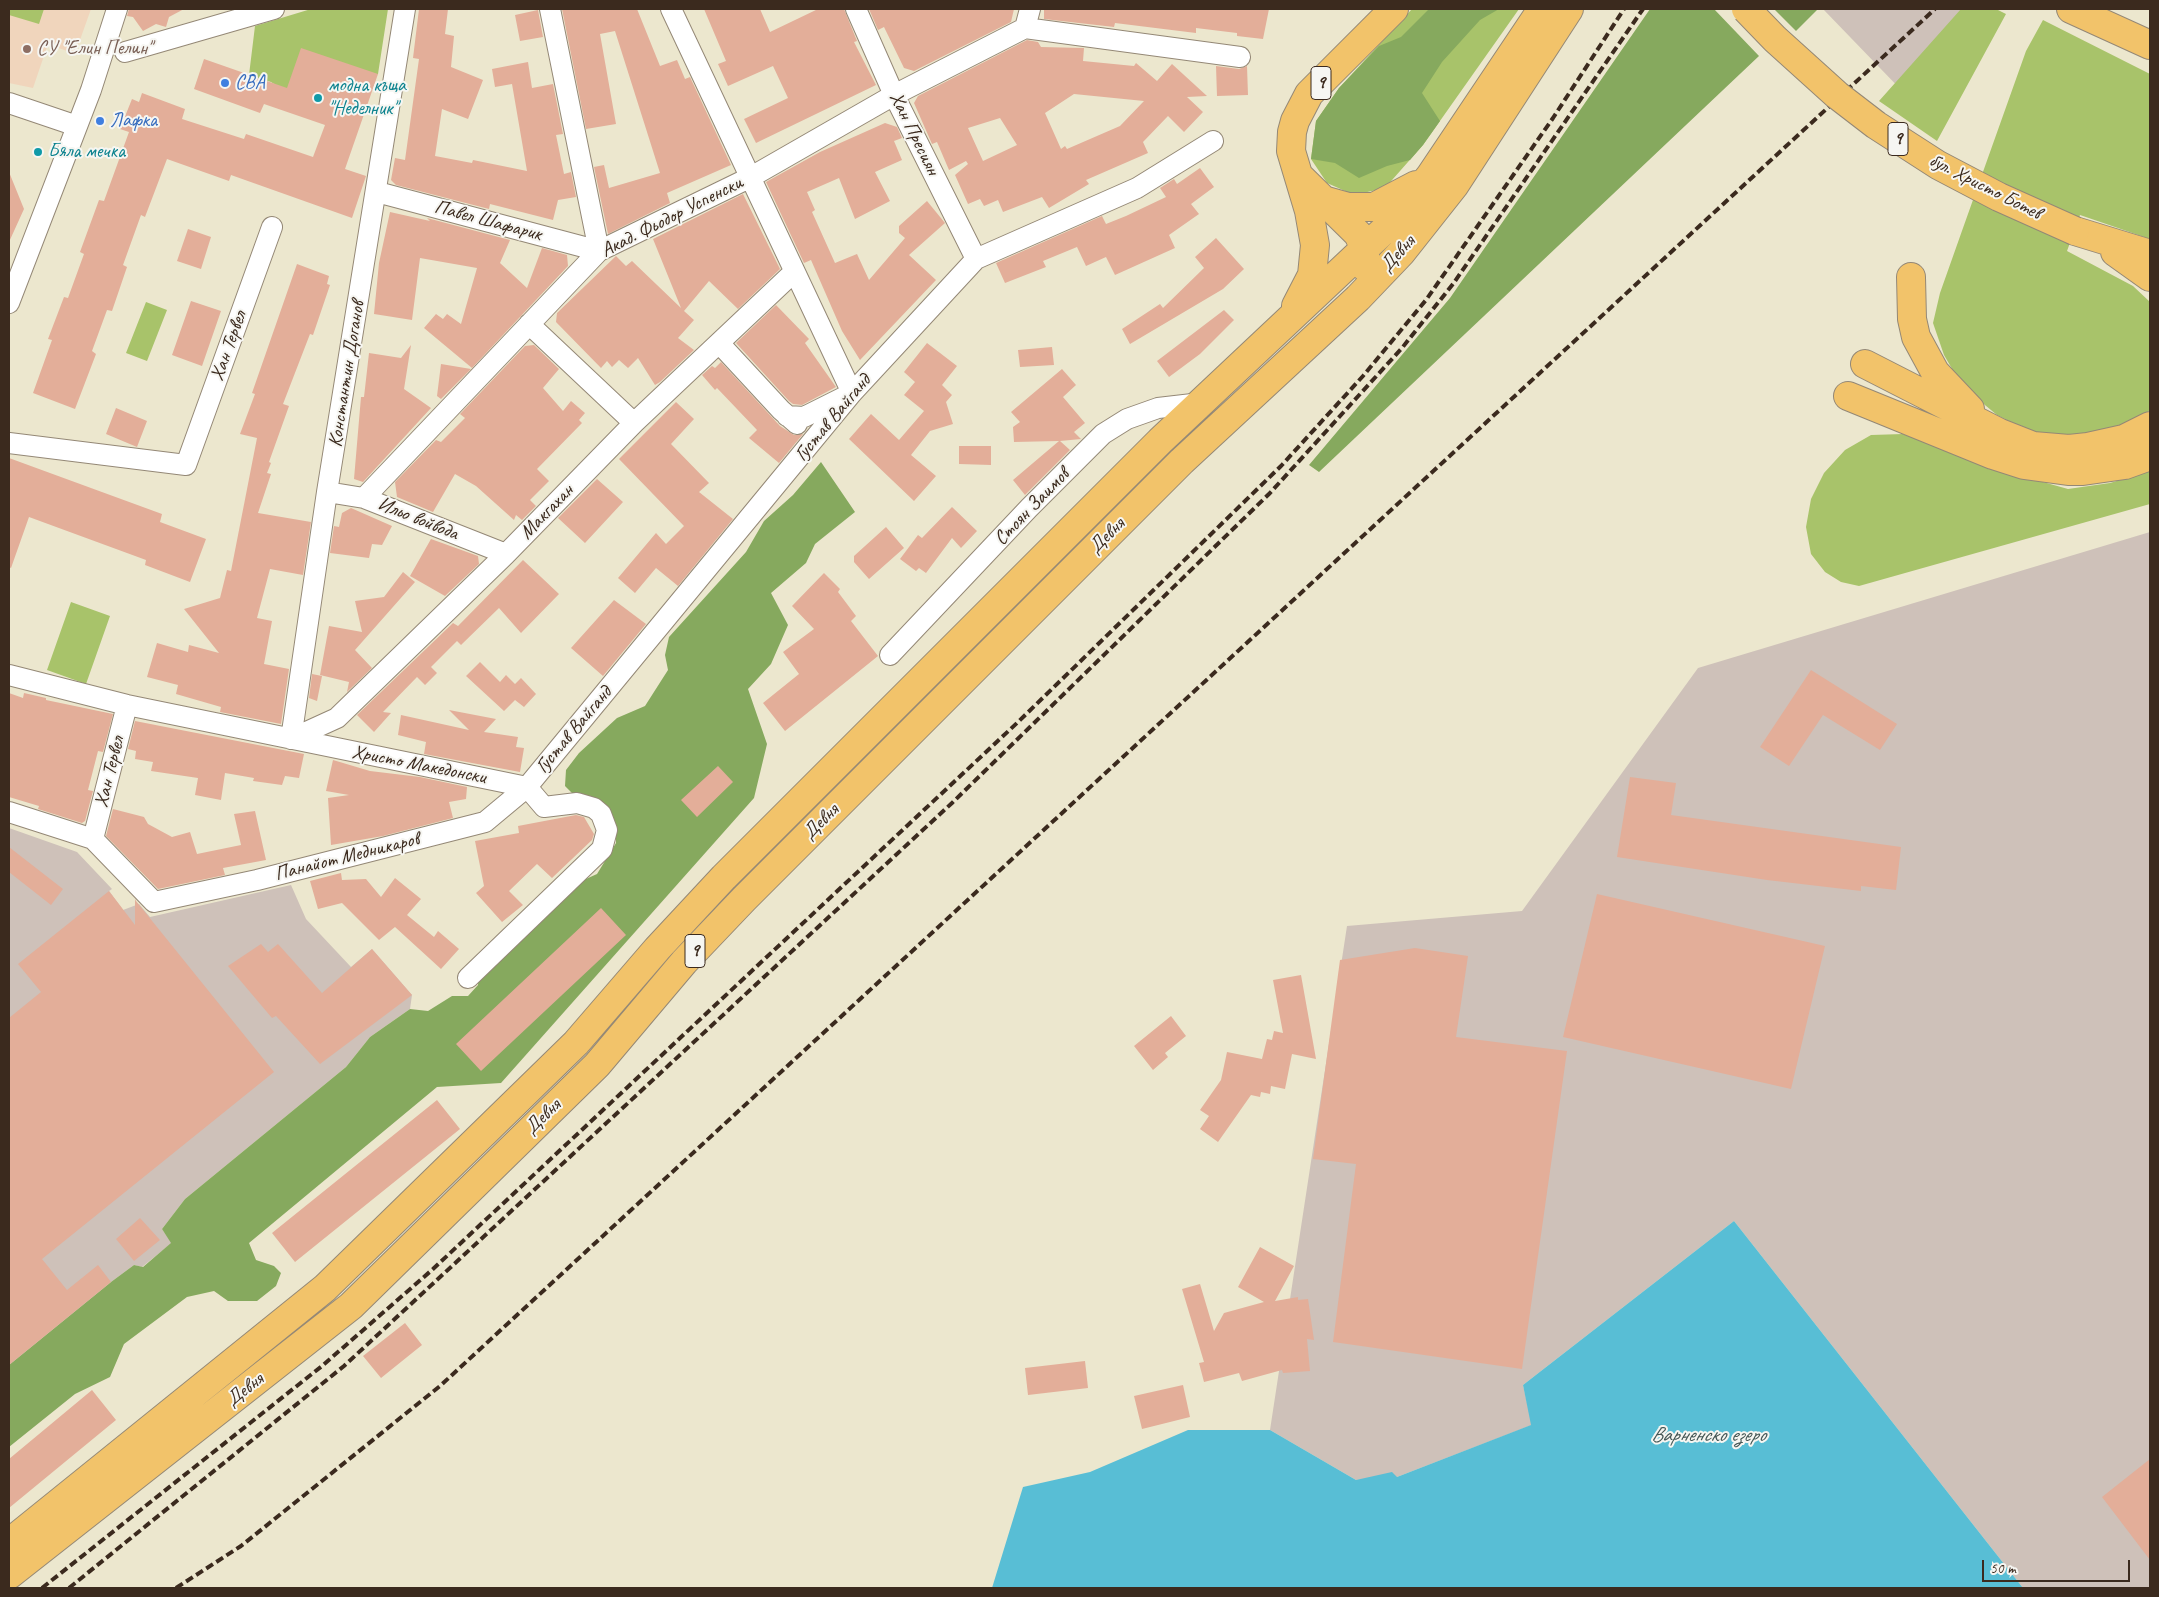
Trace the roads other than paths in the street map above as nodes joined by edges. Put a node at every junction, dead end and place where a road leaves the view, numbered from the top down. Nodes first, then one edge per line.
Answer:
1 (118, 9) edge
2 (274, 9) edge
3 (405, 9) edge
4 (550, 9) edge
5 (671, 9) edge
6 (856, 9) edge
7 (1030, 9) edge
8 (1394, 9) edge
9 (1542, 9) edge
10 (1569, 9) edge
11 (1746, 9) edge
12 (2071, 9) edge
13 (1025, 28) junction
14 (2150, 45) edge
15 (125, 52) dead end
16 (1240, 57) dead end
17 (894, 95) junction
18 (9, 103) edge
19 (77, 126) junction
20 (1213, 141) dead end
21 (1430, 176) junction
22 (751, 177) junction
23 (377, 192) junction
24 (1316, 206) junction
25 (272, 227) dead end
26 (2082, 234) junction
27 (599, 251) junction
28 (1401, 253) junction
29 (2150, 254) edge
30 (1362, 255) junction
31 (976, 259) junction
32 (794, 272) junction
33 (2150, 276) edge
34 (1911, 277) dead end
35 (1358, 298) junction
36 (9, 303) edge
37 (1286, 322) junction
38 (529, 324) junction
39 (719, 343) junction
40 (1865, 364) dead end
41 (852, 393) junction
42 (1848, 396) dead end
43 (1201, 403) junction
44 (788, 416) junction
45 (634, 423) junction
46 (1987, 426) junction
47 (2150, 426) edge
48 (815, 438) junction
49 (9, 443) edge
50 (2150, 456) edge
51 (328, 492) junction
52 (364, 498) junction
53 (506, 554) junction
54 (890, 655) dead end
55 (9, 675) edge
56 (127, 705) junction
57 (291, 739) junction
58 (527, 787) junction
59 (9, 812) edge
60 (93, 839) junction
61 (468, 978) dead end
62 (9, 1543) edge
63 (9, 1575) edge

1 - 19 street
2 - 15 street
3 - 23 street, Константин Доганов
4 - 27 street
5 - 22 street
6 - 17 street, Хан Пресиян
7 - 13 street
8 - 24 highway, 9
9 - 21 highway, Девня / 9
10 - 28 highway, Девня
11 - 26 highway, бул. Христо Ботев / 9, bridge
12 - 14 highway
13 - 16 street
13 - 17 street, Акад. Фьодор Успенски
17 - 22 street, Акад. Фьодор Успенски
17 - 31 street, Хан Пресиян
18 - 19 street
19 - 36 street
20 - 31 street, Густав Вайганд
21 - 24 highway
21 - 30 highway, Девня / 9
22 - 27 street, Акад. Фьодор Успенски
22 - 32 street
23 - 27 street, Павел Шафарик
23 - 51 street, Константин Доганов
24 - 30 highway, 9
24 - 37 highway
25 - 49 street, Хан Тервел
26 - 29 highway, бул. Христо Ботев / 9
26 - 33 highway
27 - 38 street, Акад. Фьодор Успенски
28 - 30 highway
28 - 35 highway, Девня
30 - 35 highway
30 - 37 highway, Девня / 9
31 - 41 street, Густав Вайганд
32 - 39 street, Макгахан
32 - 41 street
34 - 46 highway
35 - 63 highway, Девня / 9
37 - 43 highway, Девня / 9
38 - 45 street
38 - 52 street, Акад. Фьодор Успенски
39 - 44 street
39 - 45 street, Макгахан
40 - 46 highway
41 - 44 street
41 - 48 street, Густав Вайганд
42 - 50 highway
43 - 54 street, Стоян Заимов
43 - 62 highway, Девня / 9
44 - 48 street
45 - 53 street, Макгахан
46 - 47 highway
48 - 58 street, Густав Вайганд
51 - 52 street, Ильо войвода
51 - 57 street, Константин Доганов
52 - 53 street, Ильо войвода
53 - 57 street, Макгахан
55 - 56 street, Христо Македонски
56 - 57 street, Христо Македонски
56 - 60 street, Хан Тервел
57 - 58 street, Христо Македонски
58 - 60 street, Панайот Медникаров
58 - 61 street
59 - 60 street

